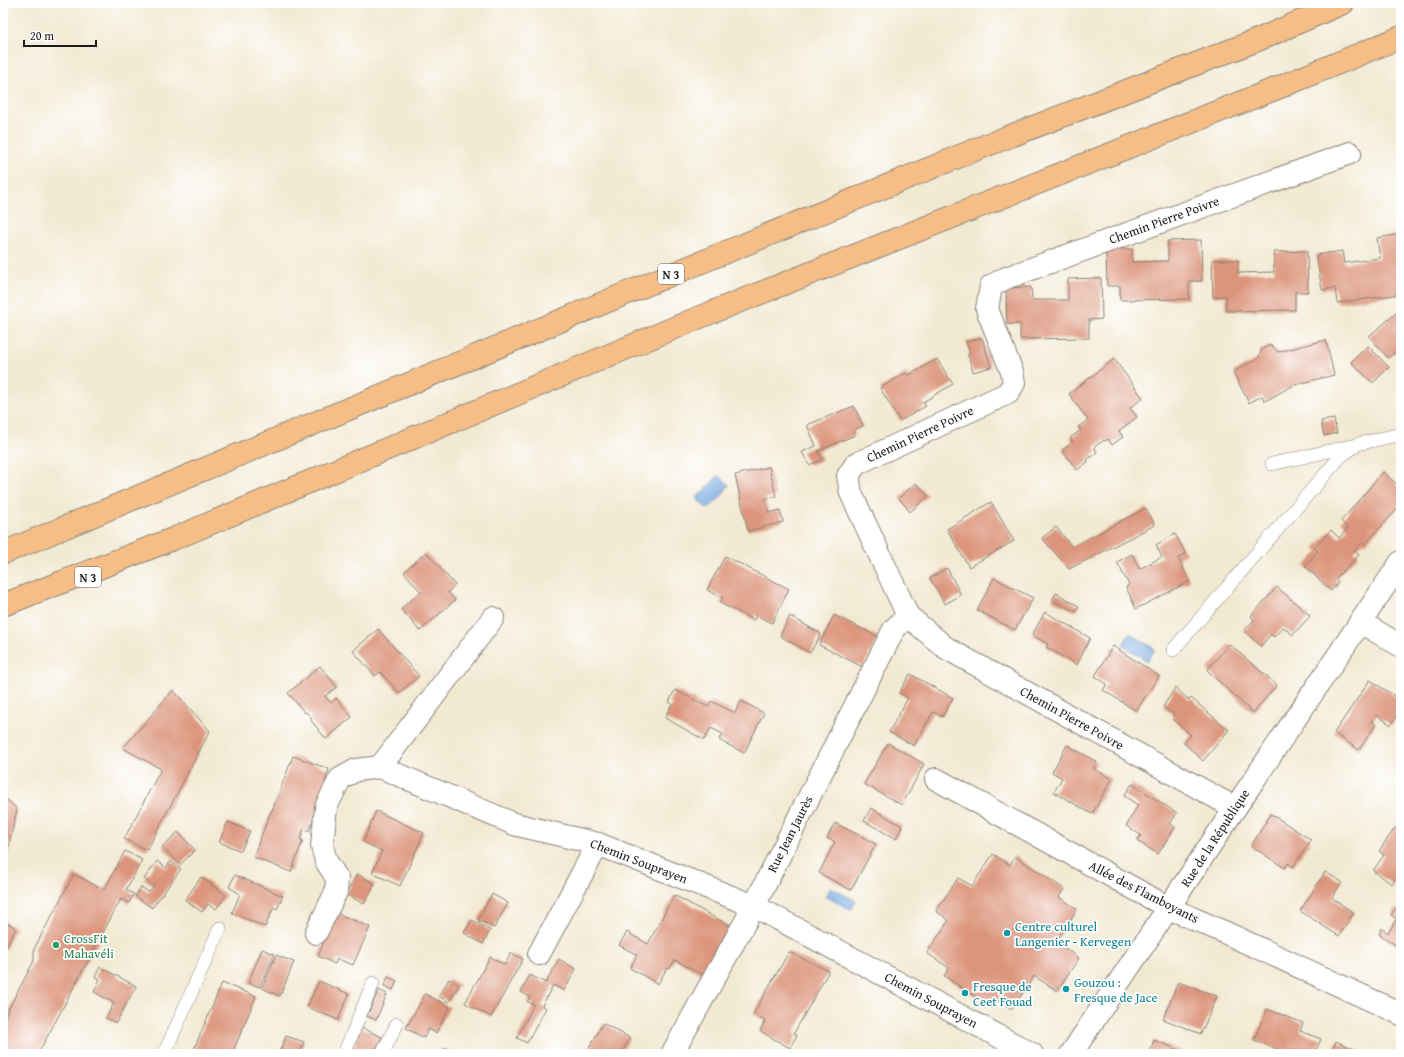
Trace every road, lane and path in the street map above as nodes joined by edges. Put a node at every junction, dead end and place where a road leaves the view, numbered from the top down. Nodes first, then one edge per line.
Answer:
1 (1343, 3) edge
2 (1401, 37) edge
3 (1350, 153) dead end
4 (1401, 434) edge
5 (1358, 444) junction
6 (1272, 464) dead end
7 (173, 539) junction
8 (3, 553) edge
9 (1401, 562) edge
10 (3, 605) edge
11 (3, 615) edge
12 (908, 616) junction
13 (493, 618) dead end
14 (1360, 622) junction
15 (1401, 646) edge
16 (1173, 650) dead end
17 (380, 767) junction
18 (936, 779) dead end
19 (1235, 808) junction
20 (598, 844) junction
21 (754, 906) junction
22 (1169, 908) junction
23 (220, 928) dead end
24 (316, 933) dead end
25 (539, 954) dead end
26 (373, 983) dead end
27 (1401, 1014) edge
28 (397, 1024) dead end
29 (164, 1054) edge
30 (344, 1054) edge
31 (382, 1054) edge
32 (672, 1054) edge
33 (1032, 1054) edge
34 (1071, 1054) edge

1 - 8 highway, N 3
2 - 7 highway, N 3
3 - 12 street, Chemin Pierre Poivre
4 - 5 lane
5 - 6 lane
5 - 16 lane
7 - 10 highway, N 3
7 - 11 highway, N 3
9 - 14 street, Rue de la République
12 - 19 street, Chemin Pierre Poivre
12 - 21 street, Rue Jean Jaurès
13 - 17 street
14 - 15 street
14 - 19 street, Rue de la République
17 - 20 street, Chemin Souprayen
17 - 24 street
18 - 22 street, Allée des Flamboyants
19 - 22 street, Rue de la République
20 - 21 street, Chemin Souprayen
20 - 25 street
21 - 32 street, Rue Jean Jaurès
21 - 33 street, Chemin Souprayen
22 - 27 street, Allée des Flamboyants
22 - 34 street, Rue de la République
23 - 29 lane
26 - 30 lane
28 - 31 lane

